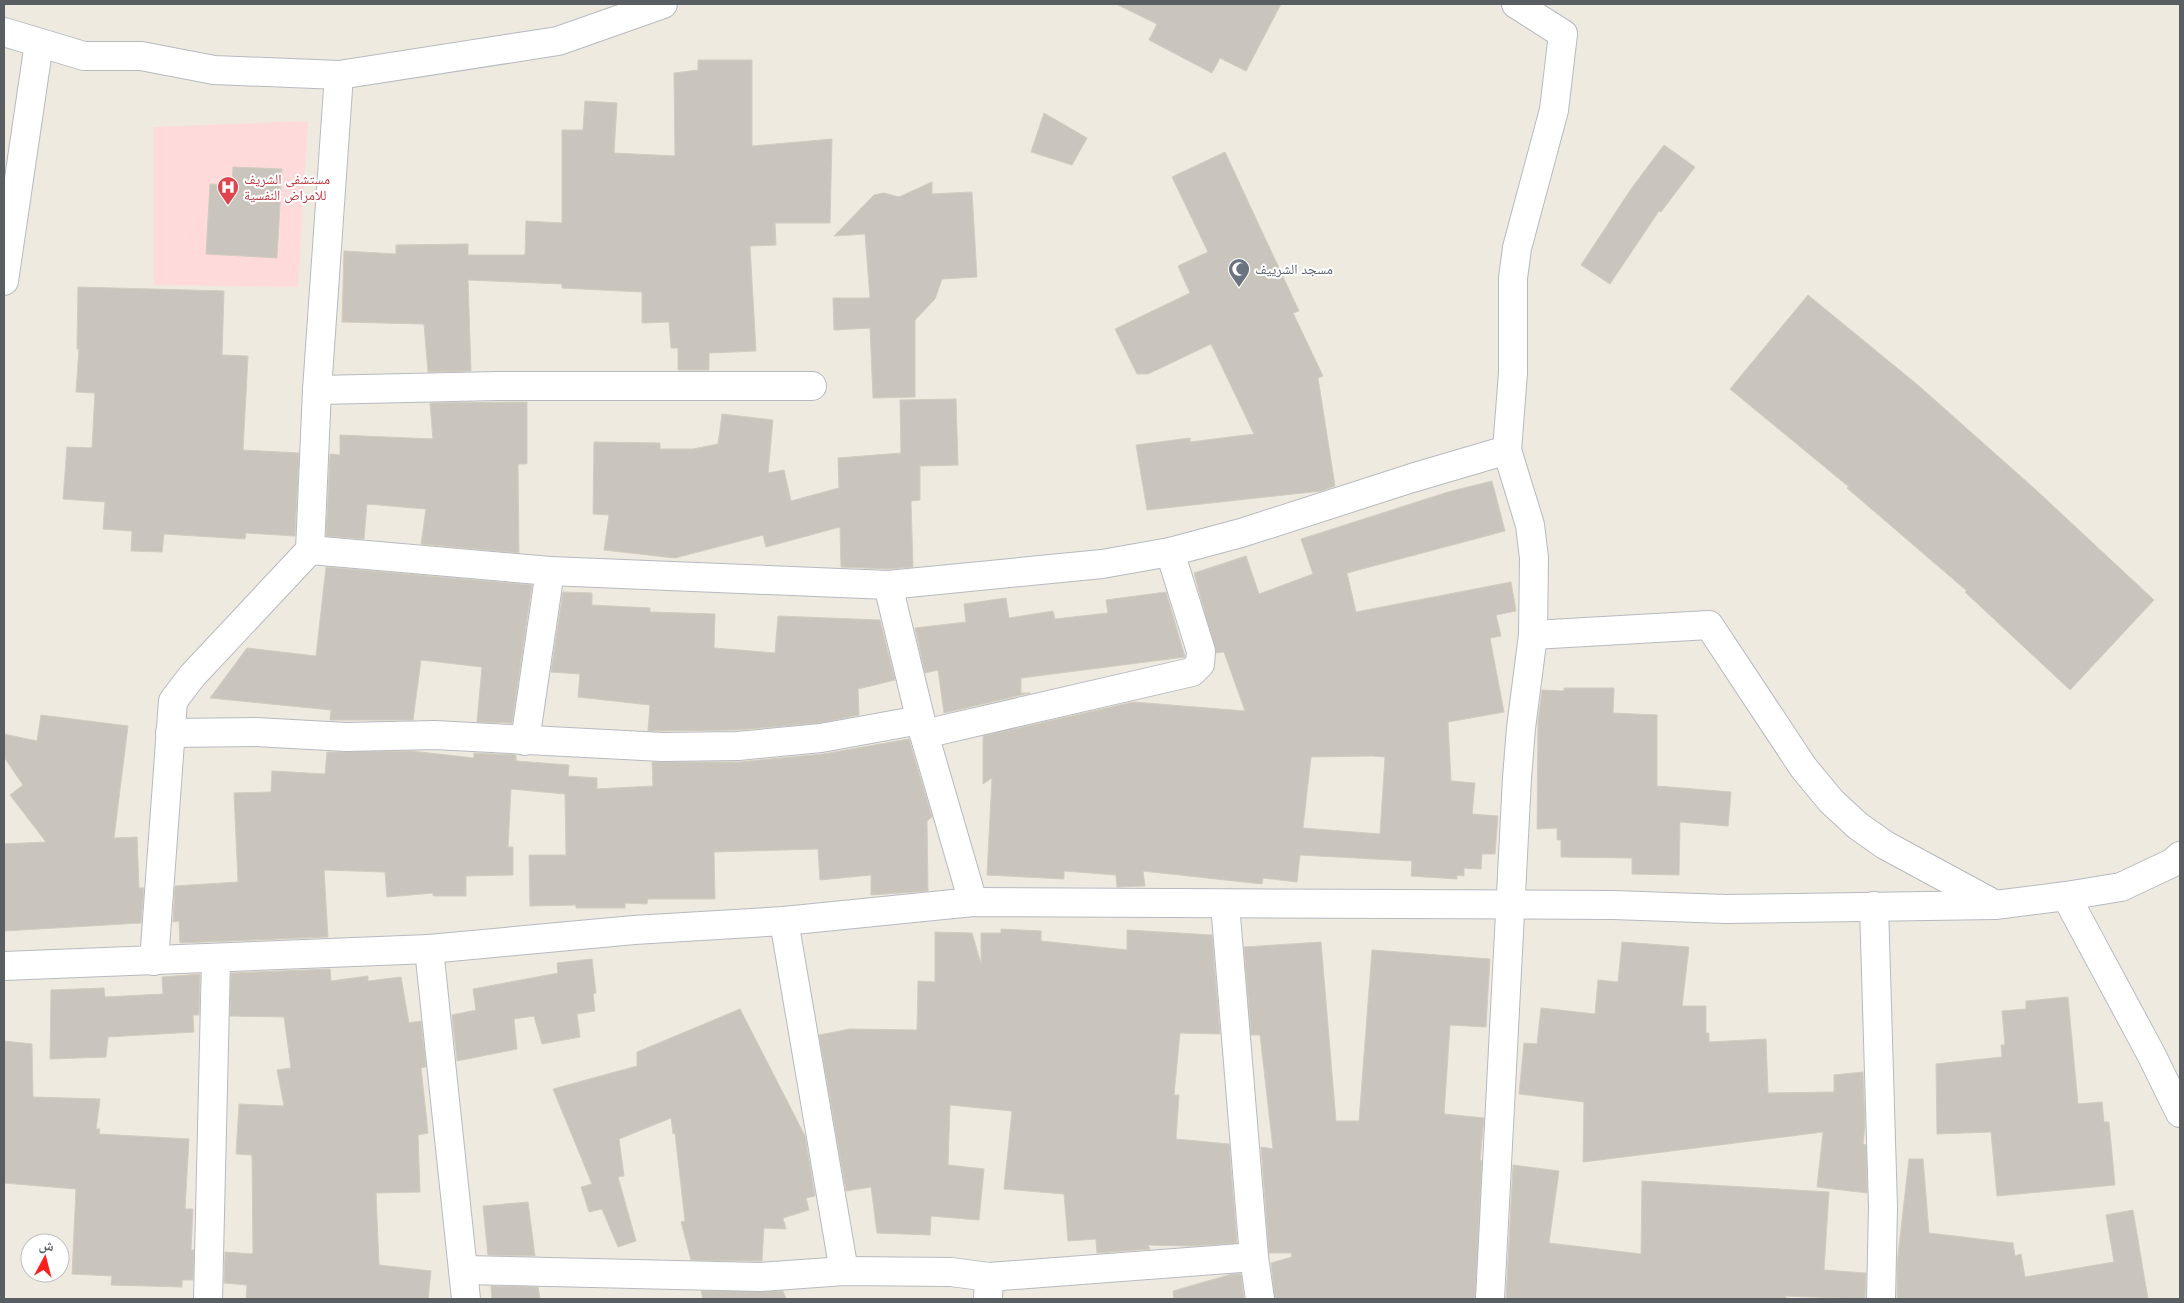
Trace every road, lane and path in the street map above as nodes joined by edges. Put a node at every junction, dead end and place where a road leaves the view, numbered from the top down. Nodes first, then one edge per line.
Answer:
1 (663, 4) edge
2 (1516, 4) edge
3 (4, 32) edge
4 (39, 43) junction
5 (339, 75) junction
6 (4, 280) edge
7 (812, 386) dead end
8 (317, 390) junction
9 (1507, 450) junction
10 (310, 550) junction
11 (1170, 552) junction
12 (550, 571) junction
13 (888, 585) junction
14 (1533, 635) junction
15 (922, 727) junction
16 (170, 733) junction
17 (525, 741) junction
18 (2180, 856) edge
19 (2066, 896) junction
20 (973, 902) junction
21 (1225, 904) junction
22 (1995, 905) junction
23 (1512, 906) junction
24 (1874, 906) junction
25 (784, 921) junction
26 (429, 949) junction
27 (216, 959) junction
28 (154, 961) junction
29 (4, 966) edge
30 (2180, 1113) edge
31 (1254, 1257) junction
32 (463, 1270) junction
33 (844, 1271) junction
34 (760, 1288) edge
35 (988, 1288) edge
36 (208, 1299) edge
37 (466, 1299) edge
38 (1260, 1299) edge
39 (1490, 1299) edge
40 (1881, 1299) edge

1 - 5 street
2 - 9 street
3 - 4 street
4 - 5 street
4 - 6 street
5 - 8 street
7 - 8 street
8 - 10 street
9 - 11 street
9 - 14 street
10 - 12 street
10 - 16 street
11 - 13 street
11 - 15 street
12 - 13 street
12 - 17 street
13 - 15 street
14 - 22 street
14 - 23 street
15 - 17 street
15 - 20 street
16 - 17 street
16 - 28 street
18 - 19 street
19 - 22 street
19 - 30 street
20 - 21 street
20 - 25 street
21 - 23 street
21 - 31 street
22 - 24 street
23 - 24 street
23 - 39 street
24 - 40 street
25 - 26 street
25 - 33 street
26 - 27 street
26 - 32 street
27 - 28 street
27 - 36 street
28 - 29 street
31 - 35 street
31 - 38 street
32 - 34 street
32 - 37 street
33 - 34 street
33 - 35 street

